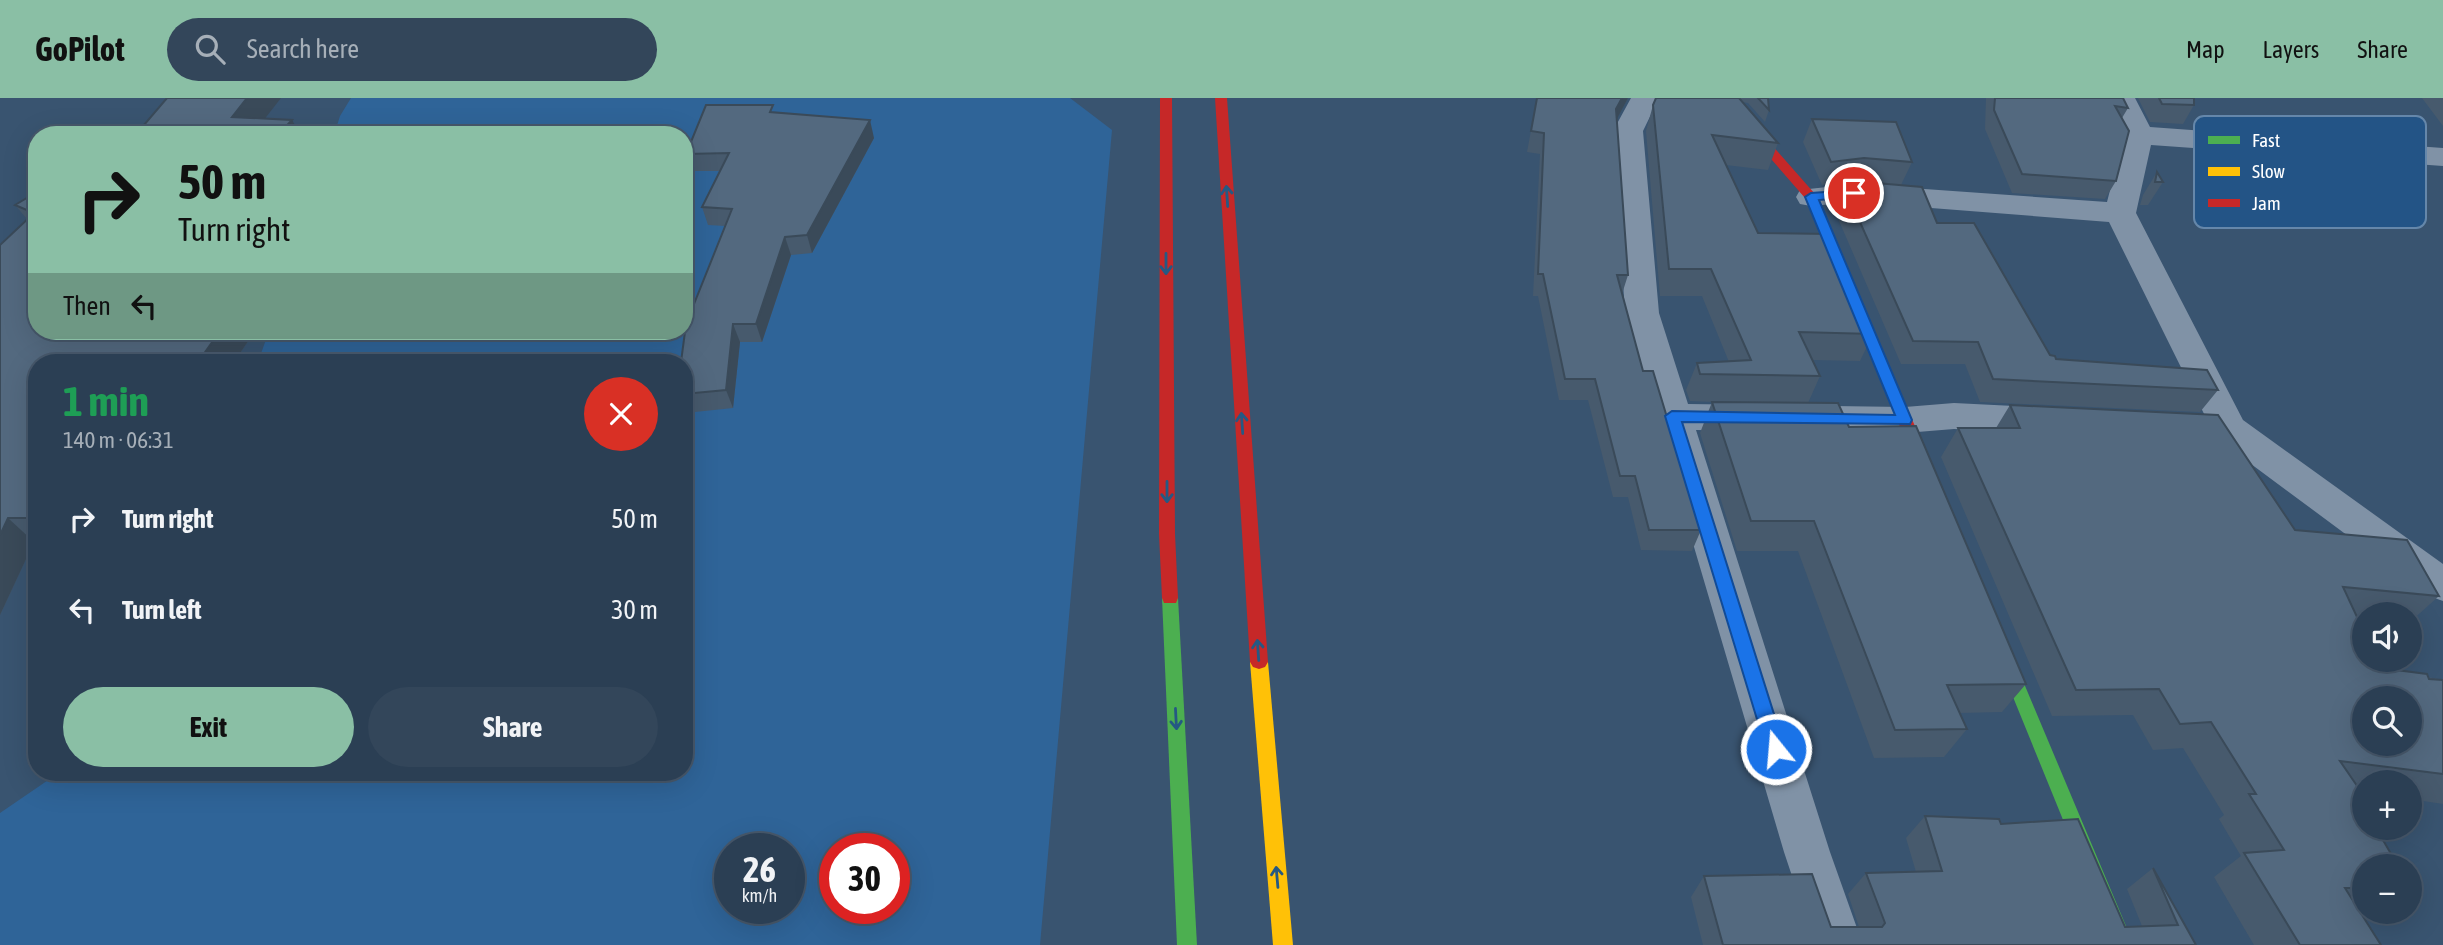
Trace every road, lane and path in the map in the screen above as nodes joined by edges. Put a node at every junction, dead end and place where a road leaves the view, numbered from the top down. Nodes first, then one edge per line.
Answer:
1 (1166, 98) edge
2 (1221, 98) edge
3 (1645, 98) edge
4 (1674, 98) edge
5 (2121, 98) edge
6 (2138, 135) junction
7 (2194, 139) edge
8 (1811, 197) junction
9 (2120, 212) junction
10 (1672, 416) junction
11 (1905, 420) junction
12 (2078, 422) edge
13 (2188, 427) edge
14 (2229, 429) junction
15 (1937, 496) edge
16 (2443, 585) edge
17 (1990, 622) edge
18 (1187, 945) edge
19 (1283, 945) edge
20 (1839, 945) edge
21 (2124, 945) edge

1 -> 18 main road
19 -> 2 main road
3 - 10 street
4 - 8 main road
5 - 6 street
6 - 7 street
6 - 9 street
8 - 9 street
8 - 11 main road
9 - 14 street
10 - 11 street
10 - 20 street
11 - 12 street
11 - 15 main road
13 - 14 street
14 - 16 street
17 - 21 main road

